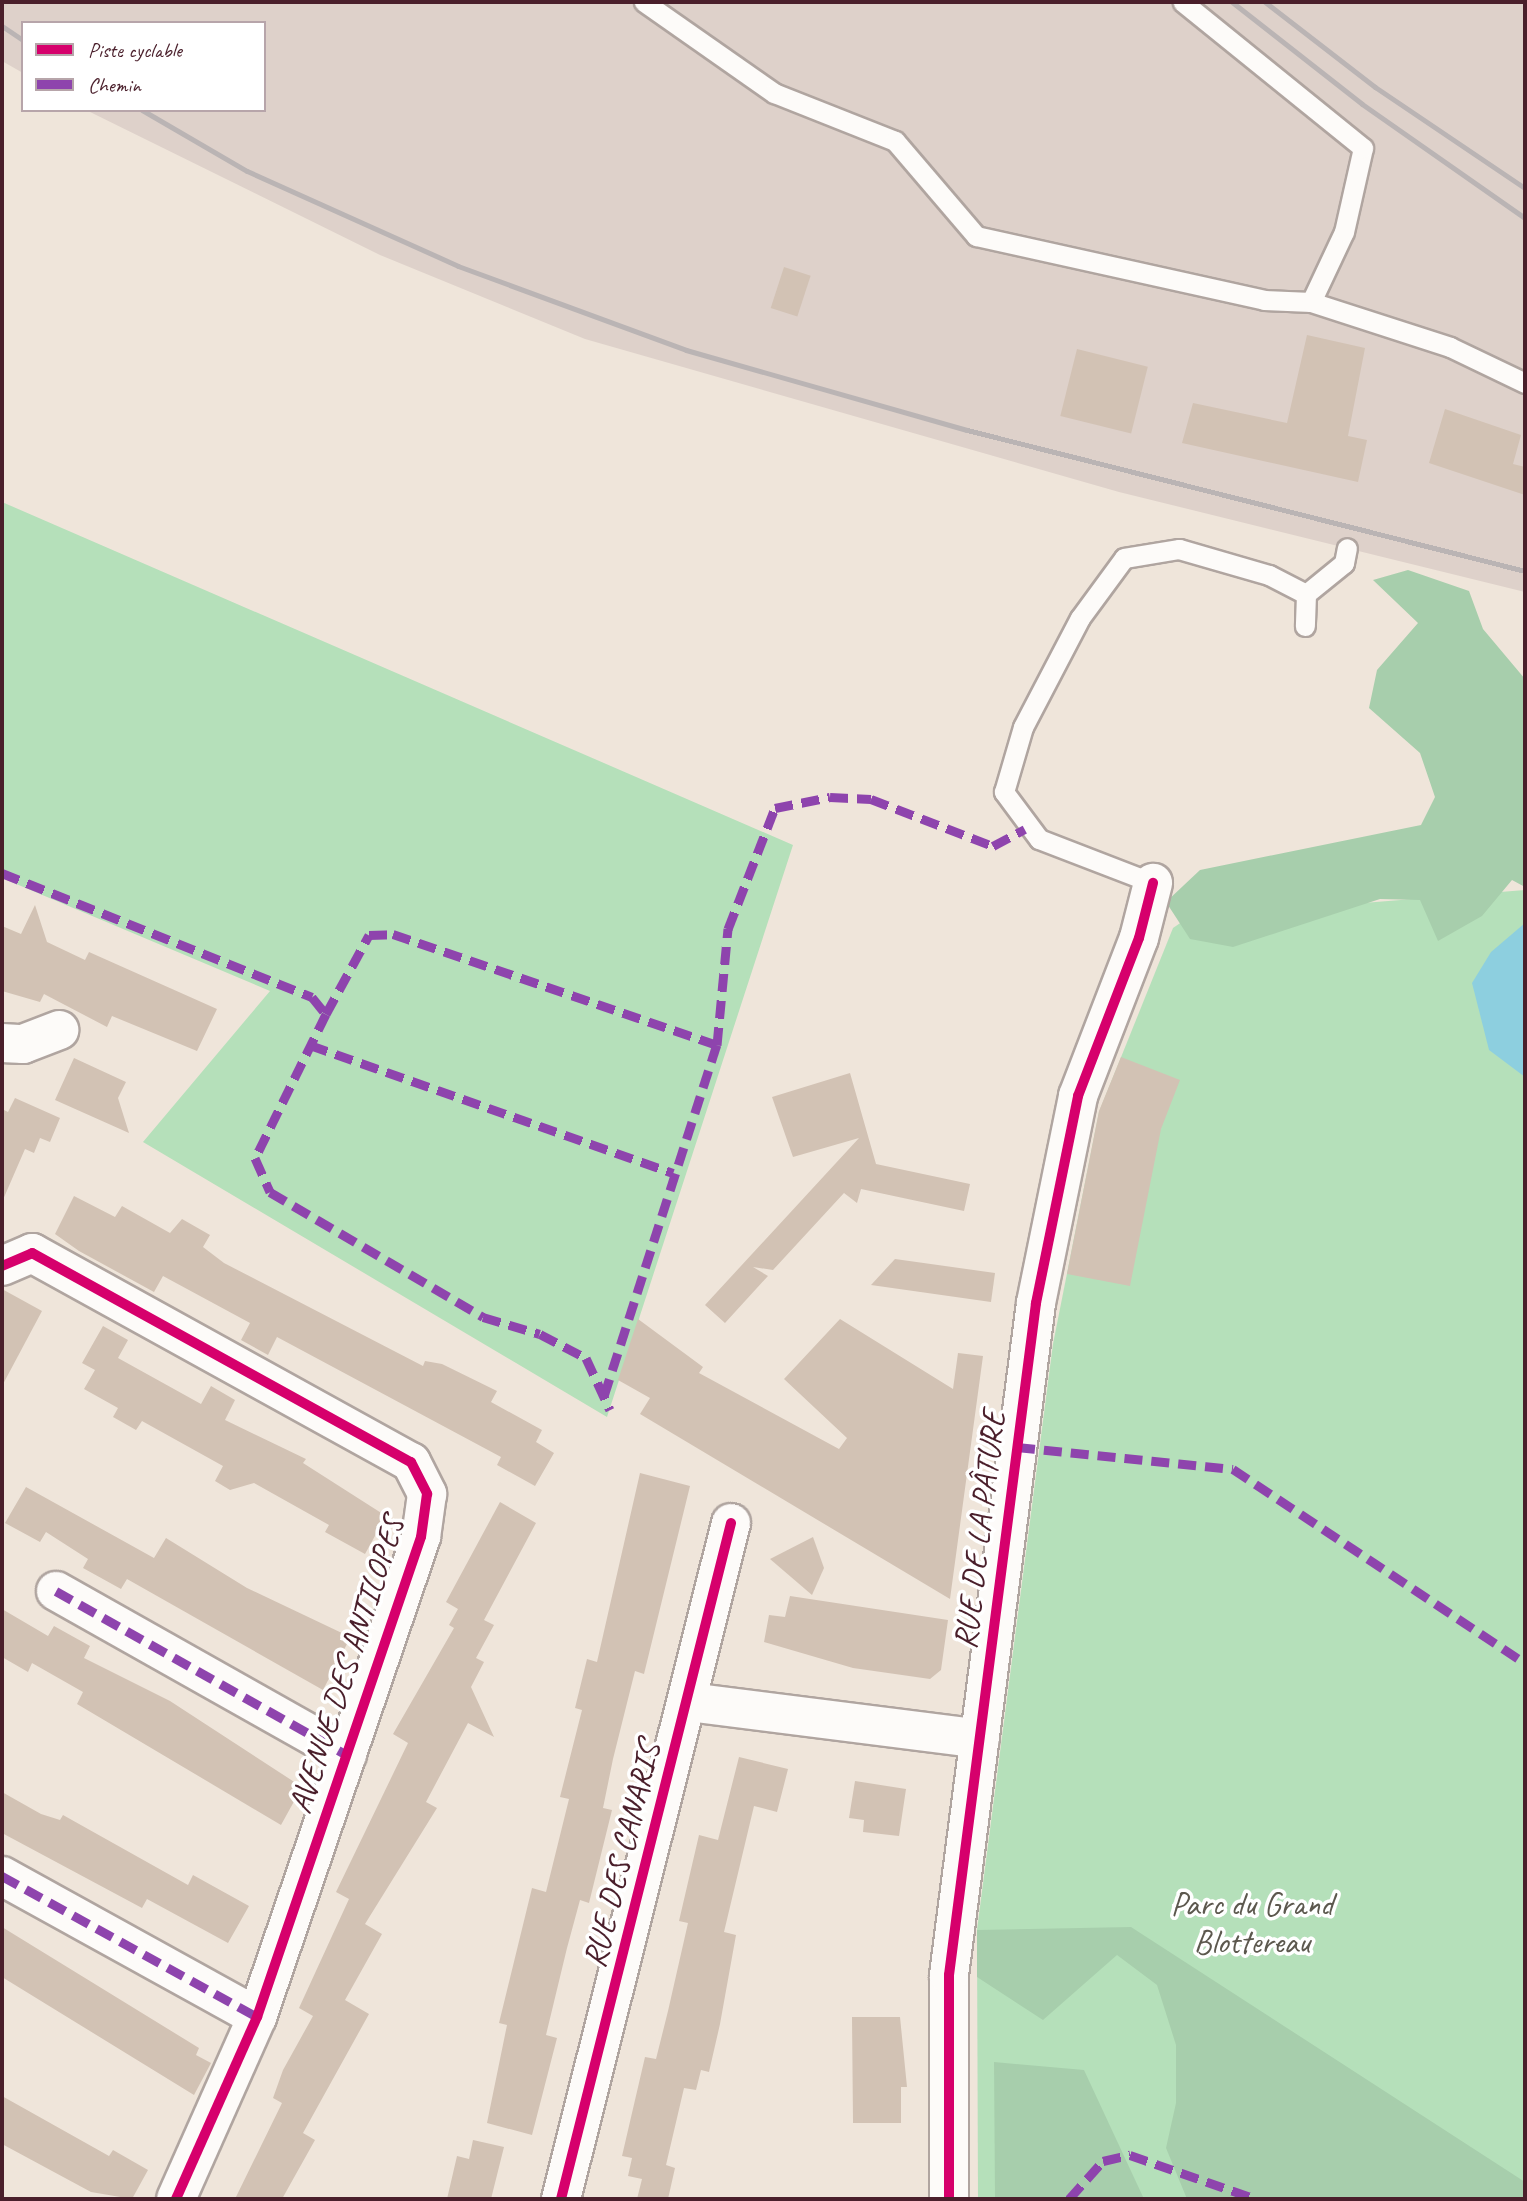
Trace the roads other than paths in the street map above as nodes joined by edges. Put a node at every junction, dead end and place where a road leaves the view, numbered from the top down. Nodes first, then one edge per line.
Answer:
1 (645, 2) edge
2 (1183, 2) edge
3 (1311, 302) junction
4 (1525, 383) edge
5 (1347, 548) dead end
6 (1306, 594) junction
7 (1304, 626) dead end
8 (1153, 883) joint
9 (59, 1030) dead end
10 (2, 1043) edge
11 (2, 1266) edge
12 (731, 1522) dead end
13 (56, 1591) dead end
14 (689, 1702) junction
15 (980, 1739) junction
16 (347, 1755) junction
17 (2, 1876) edge
18 (257, 2017) junction
19 (176, 2199) edge
20 (561, 2199) edge
21 (949, 2199) edge

1 - 3 lane
2 - 3 lane
3 - 4 lane
5 - 6 lane
6 - 7 lane
6 - 8 lane
8 - 15 street, RUE DE LA PÂTURE
9 - 10 street
11 - 16 street, AVENUE DES ANTILOPES
12 - 14 street, RUE DES CANARIS
13 - 16 street
14 - 15 street, RUE DES CANARIS
14 - 20 street, RUE DES CANARIS
15 - 21 street, RUE DE LA PÂTURE
16 - 18 street, AVENUE DES ANTILOPES
17 - 18 street
18 - 19 street, AVENUE DES ANTILOPES

